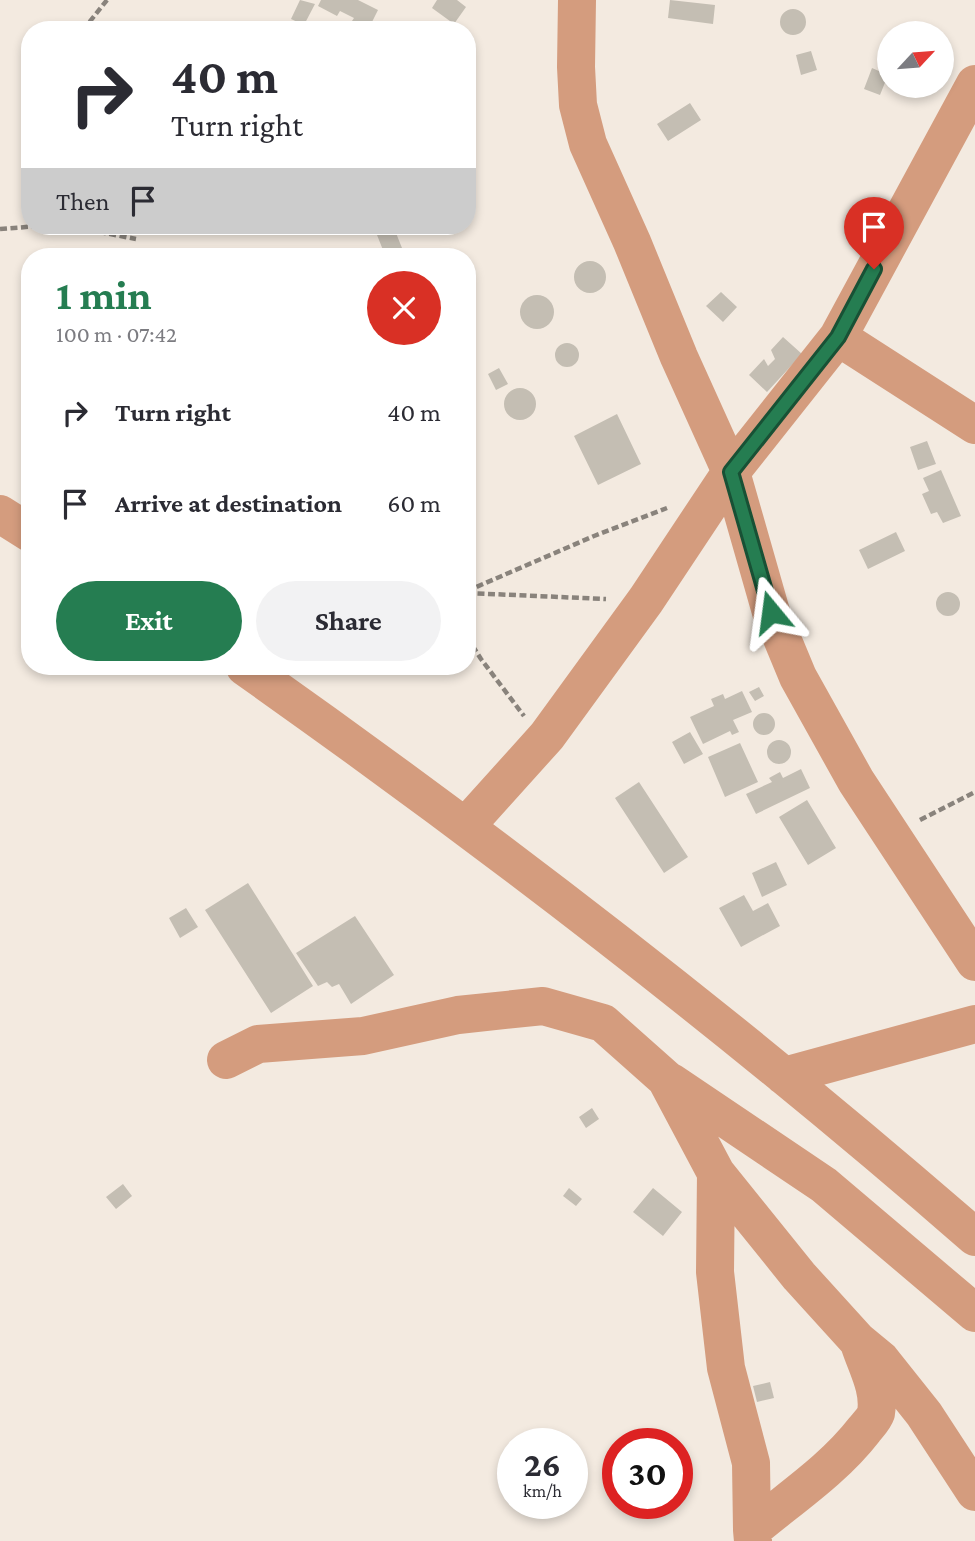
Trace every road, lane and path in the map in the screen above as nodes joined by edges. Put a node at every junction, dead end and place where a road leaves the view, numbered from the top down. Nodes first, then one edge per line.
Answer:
1 (107, 0) edge
2 (577, 0) edge
3 (90, 21) edge
4 (975, 84) edge
5 (21, 227) edge
6 (0, 229) edge
7 (115, 235) edge
8 (136, 239) dead end
9 (838, 337) junction
10 (975, 425) edge
11 (731, 472) junction
12 (670, 507) dead end
13 (0, 514) edge
14 (21, 527) edge
15 (476, 588) edge
16 (476, 592) edge
17 (646, 600) junction
18 (476, 651) edge
19 (256, 675) edge
20 (547, 736) junction
21 (975, 792) edge
22 (466, 826) junction
23 (890, 831) junction
24 (975, 962) edge
25 (975, 1024) edge
26 (226, 1060) dead end
27 (784, 1076) junction
28 (666, 1079) junction
29 (716, 1173) junction
30 (975, 1237) edge
31 (975, 1313) edge
32 (858, 1340) junction
33 (975, 1492) edge
34 (753, 1536) edge

1 - 3 path
2 - 11 street
4 - 9 street
5 - 6 path
7 - 8 path
9 - 10 street
9 - 11 street
11 - 17 street
11 - 23 street
12 - 15 path
13 - 14 street
16 - 17 path
17 - 20 street
18 - 20 path
19 - 22 street
20 - 22 street
21 - 23 path
22 - 27 street
23 - 24 street
25 - 27 street
26 - 28 street
27 - 30 street
28 - 29 street
28 - 31 street
29 - 32 street
29 - 34 street
32 - 33 street
32 - 34 street

